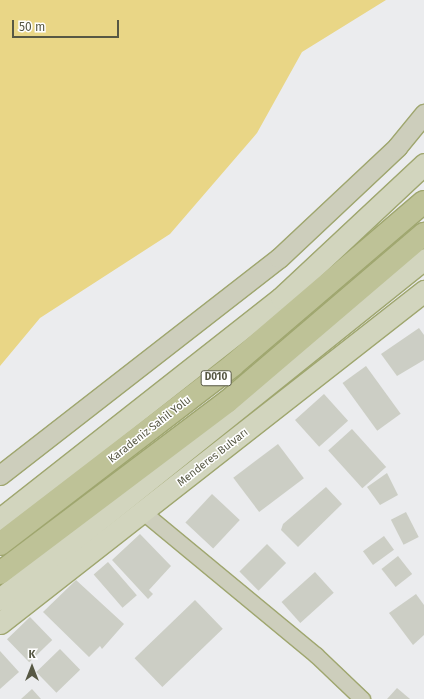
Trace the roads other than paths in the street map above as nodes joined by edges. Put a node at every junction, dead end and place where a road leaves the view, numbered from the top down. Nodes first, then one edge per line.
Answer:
1 (424, 114) edge
2 (424, 164) edge
3 (424, 202) edge
4 (424, 234) edge
5 (424, 258) edge
6 (424, 291) edge
7 (0, 475) edge
8 (143, 512) junction
9 (0, 519) edge
10 (0, 544) edge
11 (0, 572) edge
12 (0, 599) edge
13 (0, 623) edge
14 (362, 699) edge

1 - 7 street
2 - 9 main road
3 - 10 highway, Karadeniz Sahil Yolu / D010
4 - 11 highway
5 - 12 main road
6 - 8 main road, Menderes Bulvarı
8 - 13 main road, Menderes Bulvarı
8 - 14 street

